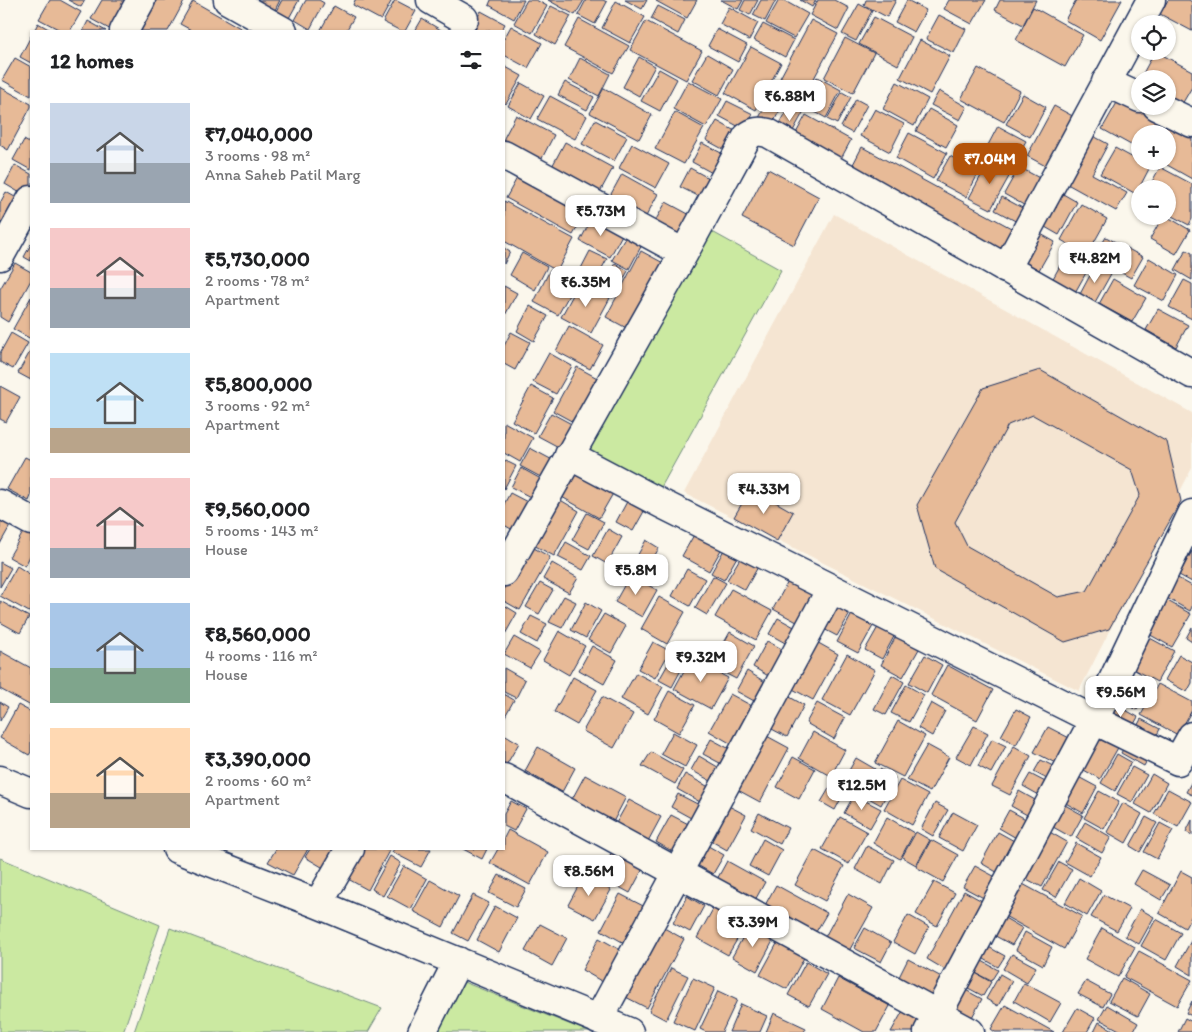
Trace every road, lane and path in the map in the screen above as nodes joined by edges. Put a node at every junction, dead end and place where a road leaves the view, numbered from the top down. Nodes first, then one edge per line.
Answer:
1 (141, 0) edge
2 (228, 0) edge
3 (431, 0) edge
4 (1150, 0) edge
5 (466, 17) edge
6 (125, 30) edge
7 (281, 30) edge
8 (1106, 82) junction
9 (1131, 94) edge
10 (1176, 115) edge
11 (1192, 122) edge
12 (505, 157) edge
13 (30, 202) edge
14 (684, 253) junction
15 (0, 256) edge
16 (1006, 269) junction
17 (1192, 374) edge
18 (569, 455) junction
19 (0, 504) edge
20 (30, 520) edge
21 (1190, 522) edge
22 (505, 570) edge
23 (831, 589) junction
24 (1094, 720) junction
25 (1192, 736) edge
26 (505, 779) edge
27 (0, 780) edge
28 (30, 793) edge
29 (179, 850) edge
30 (349, 850) edge
31 (678, 873) junction
32 (318, 904) junction
33 (458, 961) junction
34 (598, 1020) junction
35 (933, 1023) edge
36 (422, 1032) edge
37 (629, 1032) edge
38 (970, 1032) edge

1 - 6 street
2 - 7 street
3 - 5 street
4 - 8 street
8 - 9 street
8 - 16 street
10 - 11 street
12 - 14 street
13 - 15 street
14 - 16 street
14 - 18 street
16 - 17 street
18 - 22 street
18 - 23 street
19 - 20 street
21 - 24 street
23 - 24 street
23 - 31 street
24 - 25 street
24 - 35 street
26 - 31 street
27 - 28 street
29 - 32 street
30 - 32 street
31 - 34 street
31 - 35 street
32 - 33 street
33 - 34 street
33 - 36 street
34 - 37 street
35 - 38 street

